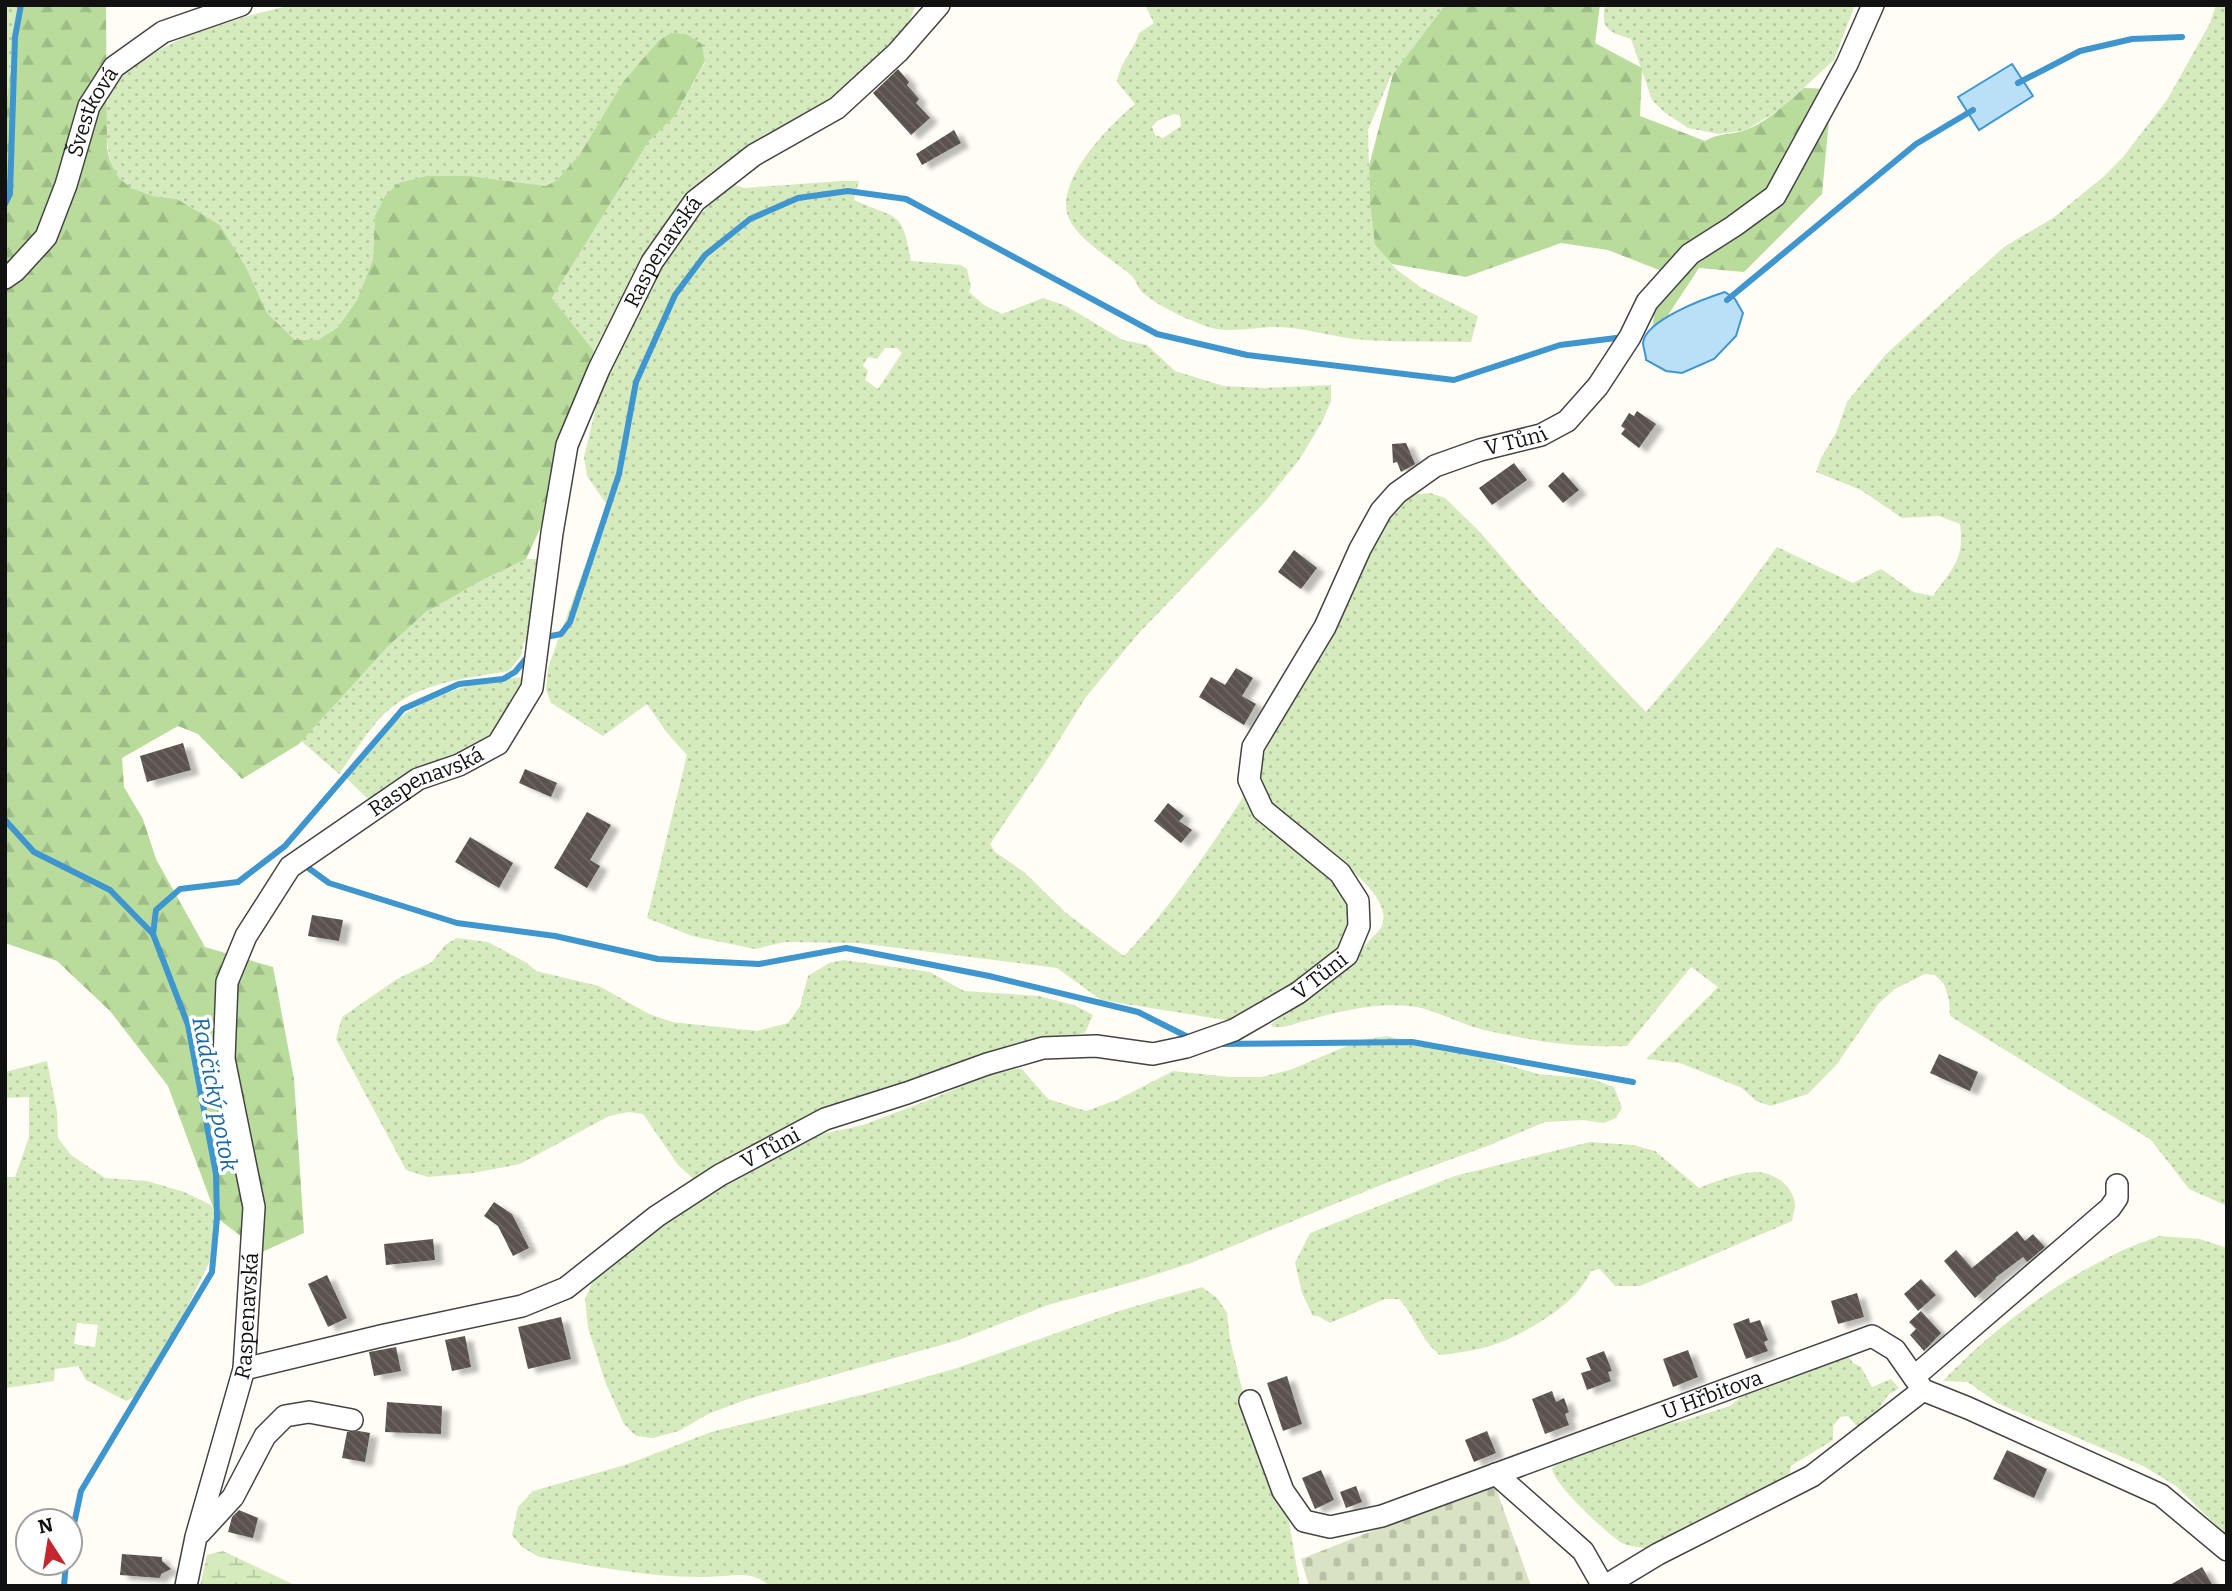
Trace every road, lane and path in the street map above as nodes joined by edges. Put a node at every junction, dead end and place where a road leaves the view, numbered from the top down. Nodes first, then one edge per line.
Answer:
1 (242, 5) edge
2 (939, 5) edge
3 (1873, 5) edge
4 (5, 278) edge
5 (2117, 1185) dead end
6 (244, 1369) junction
7 (1919, 1384) junction
8 (1250, 1401) dead end
9 (352, 1420) dead end
10 (1496, 1474) junction
11 (196, 1537) junction
12 (2227, 1550) edge
13 (186, 1586) edge
14 (1604, 1586) edge

1 - 4 street, Švestková
2 - 6 street, Raspenavská
3 - 6 street, V Tůni
5 - 7 street
6 - 11 street, Raspenavská
7 - 10 street, U Hřbitova
7 - 12 street
7 - 14 street
8 - 10 street, U Hřbitova
9 - 11 street
10 - 14 street
11 - 13 street, Raspenavská

